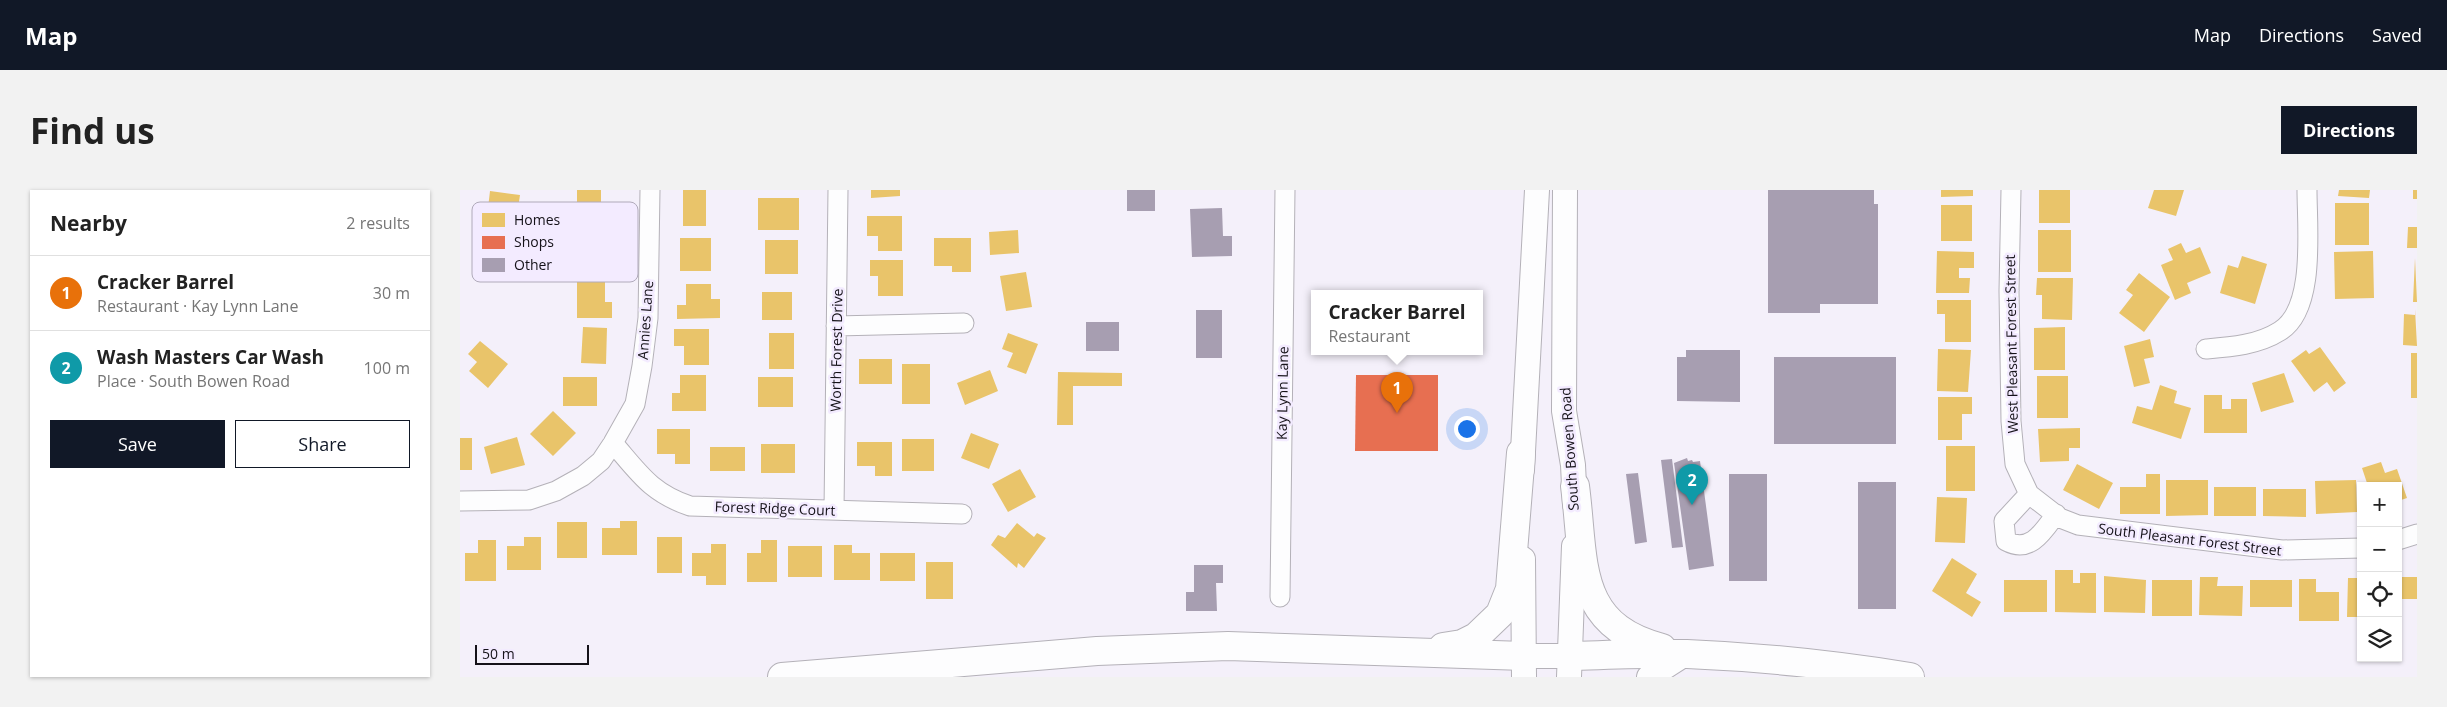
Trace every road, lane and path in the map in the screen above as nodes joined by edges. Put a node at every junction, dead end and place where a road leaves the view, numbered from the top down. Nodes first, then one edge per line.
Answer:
1 (650, 190) edge
2 (838, 190) edge
3 (1285, 190) edge
4 (1537, 190) edge
5 (1565, 190) edge
6 (2011, 190) edge
7 (2307, 190) edge
8 (1565, 261) junction
9 (1534, 266) junction
10 (964, 322) dead end
11 (836, 326) junction
12 (2206, 349) dead end
13 (613, 443) junction
14 (1522, 454) junction
15 (1575, 486) junction
16 (2029, 494) junction
17 (460, 501) edge
18 (834, 510) junction
19 (962, 514) dead end
20 (2056, 514) junction
21 (2417, 534) edge
22 (2402, 539) edge
23 (2357, 548) edge
24 (1280, 596) dead end
25 (1397, 651) junction
26 (1436, 653) junction
27 (1686, 654) junction
28 (1569, 666) edge
29 (1524, 667) edge
30 (782, 677) edge
31 (1469, 677) edge
32 (1649, 677) edge
33 (1910, 677) edge

1 - 13 street, Annies Lane
2 - 11 street, Worth Forest Drive
3 - 24 street, Kay Lynn Lane
4 - 9 main road
5 - 8 main road, South Bowen Road
6 - 16 street, West Pleasant Forest Street
7 - 12 street
8 - 9 main road
8 - 15 main road, South Bowen Road
9 - 14 main road
10 - 11 street
11 - 18 street, Worth Forest Drive
13 - 17 street, Annies Lane
13 - 18 street, Forest Ridge Court
14 - 25 highway
14 - 29 main road
15 - 27 highway
15 - 28 main road, South Bowen Road
16 - 20 street, South Pleasant Forest Street
16 - 20 street
18 - 19 street, Forest Ridge Court
20 - 23 street, South Pleasant Forest Street
21 - 22 street
25 - 26 highway
25 - 30 highway
26 - 29 highway
26 - 31 highway
27 - 28 highway
27 - 32 main road
27 - 33 highway
28 - 29 main road

